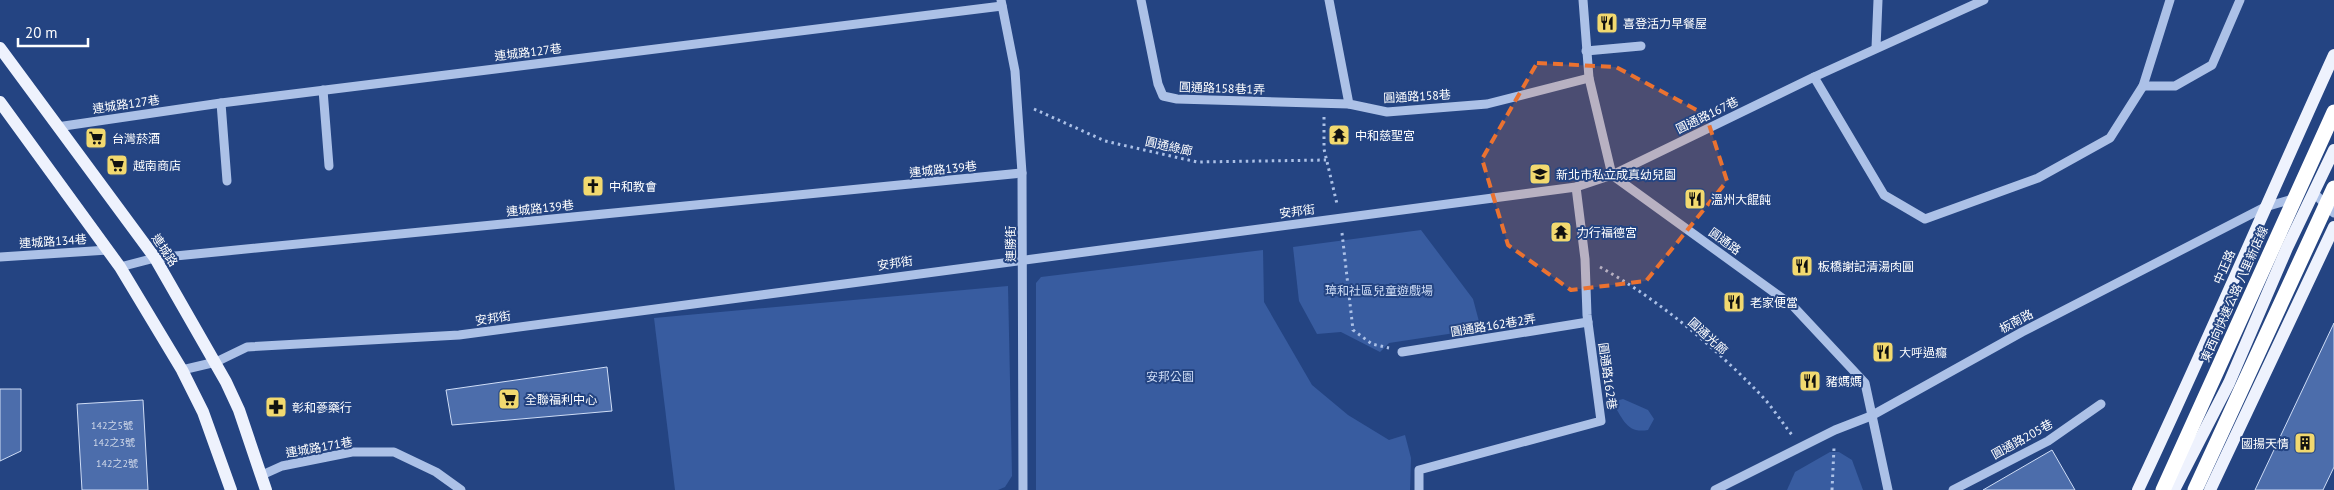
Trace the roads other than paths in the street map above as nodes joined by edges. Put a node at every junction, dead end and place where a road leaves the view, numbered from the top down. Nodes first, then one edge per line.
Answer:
1 (1141, 0) edge
2 (1329, 0) edge
3 (1583, 0) edge
4 (1878, 0) edge
5 (1984, 0) edge
6 (2170, 0) edge
7 (2240, 0) edge
8 (1002, 3) edge
9 (1641, 46) dead end
10 (0, 48) edge
11 (1876, 48) junction
12 (1586, 51) junction
13 (2334, 54) edge
14 (1814, 77) junction
15 (1589, 78) junction
16 (2143, 86) junction
17 (323, 90) junction
18 (0, 102) edge
19 (221, 102) junction
20 (1349, 104) junction
21 (2334, 112) edge
22 (57, 127) junction
23 (2334, 150) edge
24 (329, 166) dead end
25 (1022, 173) junction
26 (1612, 175) junction
27 (227, 181) dead end
28 (2334, 186) edge
29 (1576, 187) junction
30 (2314, 193) junction
31 (2264, 207) junction
32 (2334, 213) edge
33 (2334, 227) edge
34 (108, 250) junction
35 (0, 257) edge
36 (155, 258) junction
37 (1023, 259) junction
38 (120, 267) junction
39 (1588, 322) junction
40 (1402, 352) road end
41 (216, 362) junction
42 (182, 370) junction
43 (2101, 404) dead end
44 (1871, 416) junction
45 (262, 475) junction
46 (231, 490) edge
47 (266, 490) edge
48 (461, 490) edge
49 (1023, 490) edge
50 (1420, 490) edge
51 (1715, 490) edge
52 (1888, 490) edge
53 (1953, 490) edge
54 (2138, 490) edge
55 (2163, 490) edge
56 (2174, 490) edge
57 (2195, 490) edge
58 (2210, 490) edge

1 - 20 street, 圓通路158巷1弄
2 - 20 street
3 - 12 street
4 - 11 street
5 - 11 street, 圓通路167巷
6 - 16 street
7 - 16 street
8 - 17 street, 連城路127巷
8 - 25 street, 連勝街
9 - 12 street
10 - 22 main road, 連城路
11 - 14 street, 圓通路167巷
12 - 15 street
13 - 31 main road, 中正路
14 - 16 street
14 - 26 street, 圓通路167巷
15 - 20 street, 圓通路158巷
15 - 26 street
17 - 19 street, 連城路127巷
17 - 24 street
18 - 34 main road
19 - 22 street, 連城路127巷
19 - 27 street
21 - 55 highway, 東西向快速公路 八里新店線, bridge
22 - 36 main road, 連城路
23 - 30 main road
25 - 36 street, 連城路139巷
25 - 37 street, 連勝街
26 - 29 street, 安邦街
26 - 44 street, 圓通路
28 - 30 street, 板南路
28 - 57 highway, bridge
29 - 37 street, 安邦街
29 - 39 street, 圓通路162巷
30 - 31 street, 板南路
30 - 32 street
30 - 56 main road
31 - 44 street, 板南路
31 - 54 main road, 中正路
33 - 58 main road
34 - 35 street, 連城路134巷
34 - 38 main road
36 - 38 street, 連城路139巷
36 - 41 main road, 連城路
37 - 41 street, 安邦街
37 - 49 street, 連勝街
38 - 42 main road
39 - 40 street, 圓通路162巷2弄
39 - 50 street, 圓通路162巷
41 - 42 street, 安邦街
41 - 45 main road, 連城路
42 - 46 main road
43 - 53 street, 圓通路205巷
44 - 51 street, 板南路
44 - 52 street, 圓通路
45 - 47 main road, 連城路
45 - 48 street, 連城路171巷

